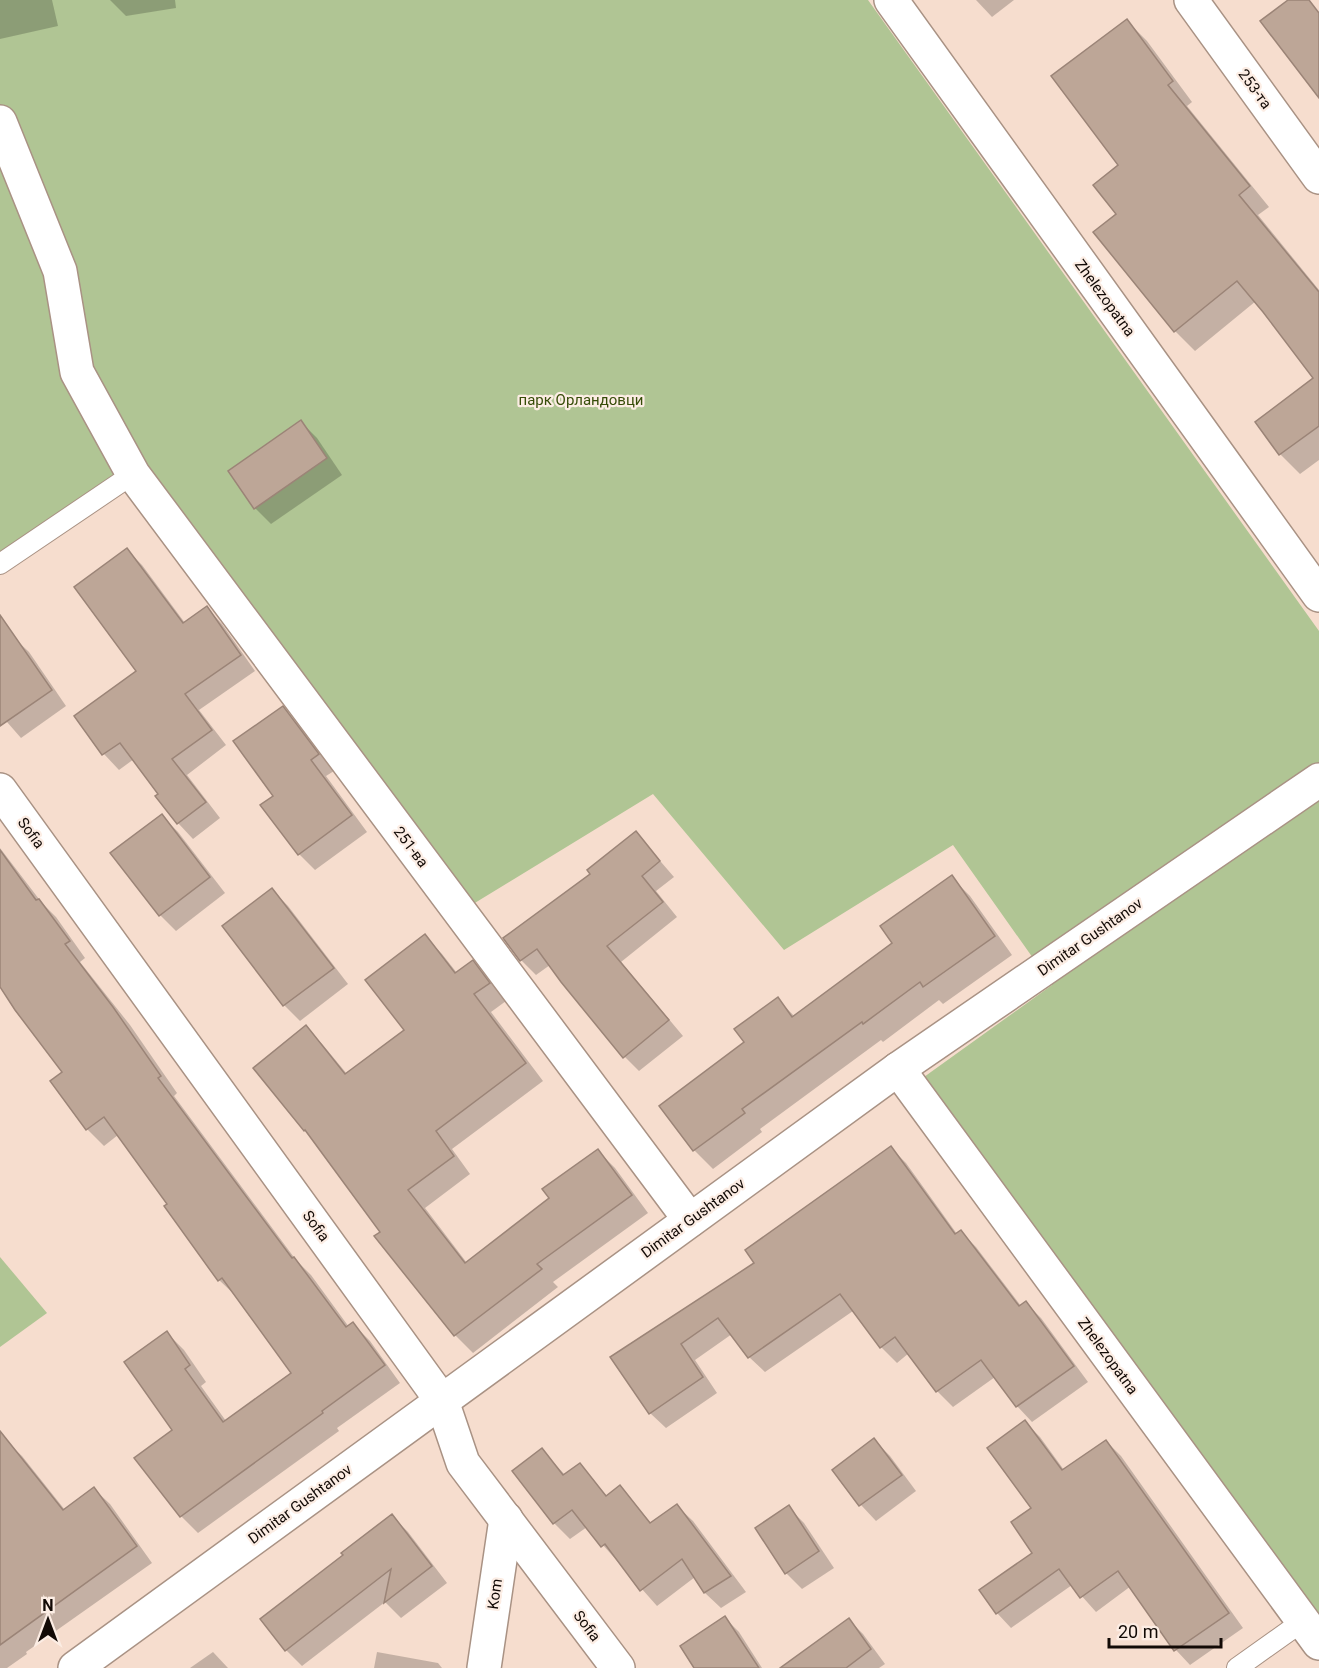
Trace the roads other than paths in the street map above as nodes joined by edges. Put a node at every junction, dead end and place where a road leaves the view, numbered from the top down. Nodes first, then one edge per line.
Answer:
1 (891, 0) edge
2 (1191, 0) edge
3 (0, 122) edge
4 (1319, 177) edge
5 (133, 474) junction
6 (0, 564) edge
7 (1319, 595) edge
8 (1319, 780) edge
9 (0, 790) edge
10 (898, 1070) junction
11 (690, 1220) junction
12 (442, 1401) junction
13 (506, 1519) junction
14 (1311, 1632) edge
15 (75, 1668) edge
16 (484, 1668) edge
17 (618, 1668) edge
18 (1237, 1668) edge

1 - 7 street, Zhelezopatna
2 - 4 street, 253-та
3 - 5 street, 251-ва
5 - 6 lane
5 - 11 street, 251-ва
8 - 10 street, Dimitar Gushtanov
9 - 12 street, Sofia
10 - 11 street, Dimitar Gushtanov
10 - 14 street, Zhelezopatna
11 - 12 street, Dimitar Gushtanov
12 - 13 street, Sofia
12 - 15 street, Dimitar Gushtanov
13 - 16 street, Kom
13 - 17 street, Sofia
14 - 18 lane

